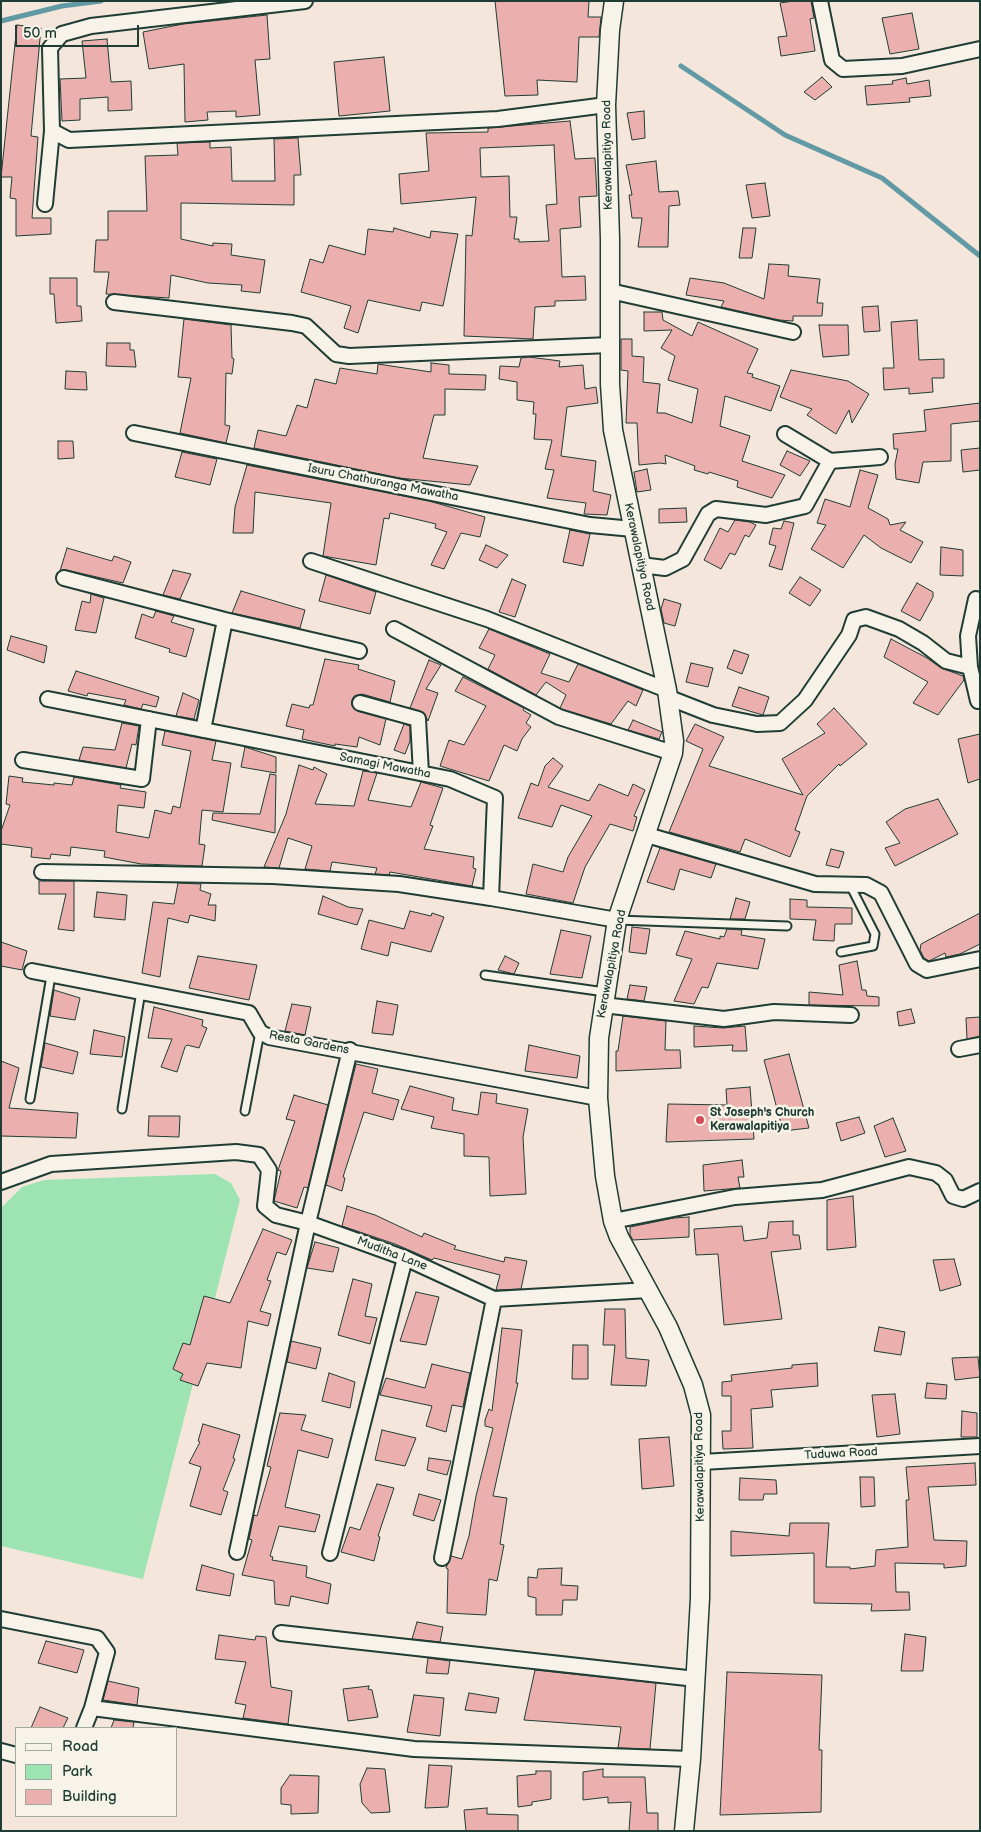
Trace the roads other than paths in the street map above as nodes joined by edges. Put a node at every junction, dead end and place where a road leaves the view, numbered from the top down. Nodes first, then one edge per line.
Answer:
1 (305, 1) edge
2 (614, 1) edge
3 (820, 1) edge
4 (980, 49) edge
5 (606, 105) junction
6 (52, 132) junction
7 (45, 204) dead end
8 (610, 291) junction
9 (114, 302) dead end
10 (793, 332) dead end
11 (610, 345) junction
12 (134, 433) dead end
13 (785, 434) dead end
14 (880, 457) dead end
15 (830, 461) junction
16 (633, 529) junction
17 (311, 561) dead end
18 (641, 565) junction
19 (64, 578) dead end
20 (976, 599) dead end
21 (225, 620) junction
22 (394, 629) dead end
23 (359, 650) dead end
24 (975, 667) edge
25 (667, 694) junction
26 (48, 699) dead end
27 (978, 701) dead end
28 (360, 703) dead end
29 (149, 719) junction
30 (204, 730) junction
31 (674, 753) junction
32 (23, 760) dead end
33 (421, 773) junction
34 (647, 835) junction
35 (42, 872) dead end
36 (850, 885) junction
37 (491, 898) junction
38 (617, 920) junction
39 (787, 926) dead end
40 (841, 952) dead end
41 (980, 959) edge
42 (32, 970) dead end
43 (485, 975) dead end
44 (51, 976) junction
45 (141, 991) junction
46 (604, 999) junction
47 (851, 1015) dead end
48 (260, 1032) junction
49 (980, 1045) edge
50 (350, 1050) junction
51 (959, 1050) dead end
52 (598, 1098) junction
53 (30, 1099) dead end
54 (122, 1108) dead end
55 (245, 1111) dead end
56 (1, 1182) edge
57 (980, 1191) edge
58 (613, 1221) junction
59 (308, 1223) junction
60 (405, 1258) junction
61 (649, 1290) junction
62 (494, 1299) junction
63 (980, 1446) edge
64 (702, 1462) junction
65 (237, 1552) dead end
66 (330, 1553) dead end
67 (442, 1558) dead end
68 (1, 1619) edge
69 (281, 1633) dead end
70 (696, 1680) junction
71 (92, 1708) junction
72 (84, 1727) edge
73 (1, 1751) edge
74 (15, 1755) edge
75 (691, 1759) junction
76 (684, 1831) edge

1 - 6 street
2 - 5 street, Kerawalapitiya Road
3 - 4 street
5 - 6 street
5 - 8 street, Kerawalapitiya Road
6 - 7 street
8 - 10 street
8 - 11 street, Kerawalapitiya Road
9 - 11 street
11 - 16 street, Kerawalapitiya Road
12 - 16 street, Isuru Chathuranga Mawatha
13 - 15 street
14 - 15 street
15 - 18 street
16 - 18 street, Kerawalapitiya Road
17 - 25 street
18 - 25 street, Kerawalapitiya Road
19 - 21 street
20 - 24 street
21 - 23 street
21 - 30 street
22 - 31 street
24 - 25 street
24 - 27 street
25 - 31 street, Kerawalapitiya Road
26 - 29 street, Samagi Mawatha
28 - 33 street
29 - 30 street, Samagi Mawatha
29 - 32 street
30 - 33 street, Samagi Mawatha
31 - 34 street, Kerawalapitiya Road
33 - 37 street, Samagi Mawatha
34 - 36 street
34 - 38 street, Kerawalapitiya Road
35 - 37 street
36 - 40 lane
36 - 41 street
37 - 38 street
38 - 39 lane
38 - 46 street, Kerawalapitiya Road
42 - 44 street, Resta Gardens
43 - 46 lane
44 - 45 street, Resta Gardens
44 - 53 lane
45 - 48 street, Resta Gardens
45 - 54 lane
46 - 47 street
46 - 52 street, Kerawalapitiya Road
48 - 50 street, Resta Gardens
48 - 55 lane
49 - 51 street
50 - 52 street, Resta Gardens
50 - 59 street
52 - 58 street, Kerawalapitiya Road
56 - 59 street, Muditha Lane
57 - 58 street
58 - 61 street, Kerawalapitiya Road
59 - 60 street, Muditha Lane
59 - 65 street
60 - 62 street, Muditha Lane
60 - 66 street
61 - 62 street, Muditha Lane
61 - 64 street, Kerawalapitiya Road
62 - 67 street
63 - 64 street, Tuduwa Road
64 - 70 street, Kerawalapitiya Road
68 - 71 street
69 - 70 street
70 - 75 street, Kerawalapitiya Road
71 - 72 street
71 - 75 street
73 - 74 street
75 - 76 street, Kerawalapitiya Road

